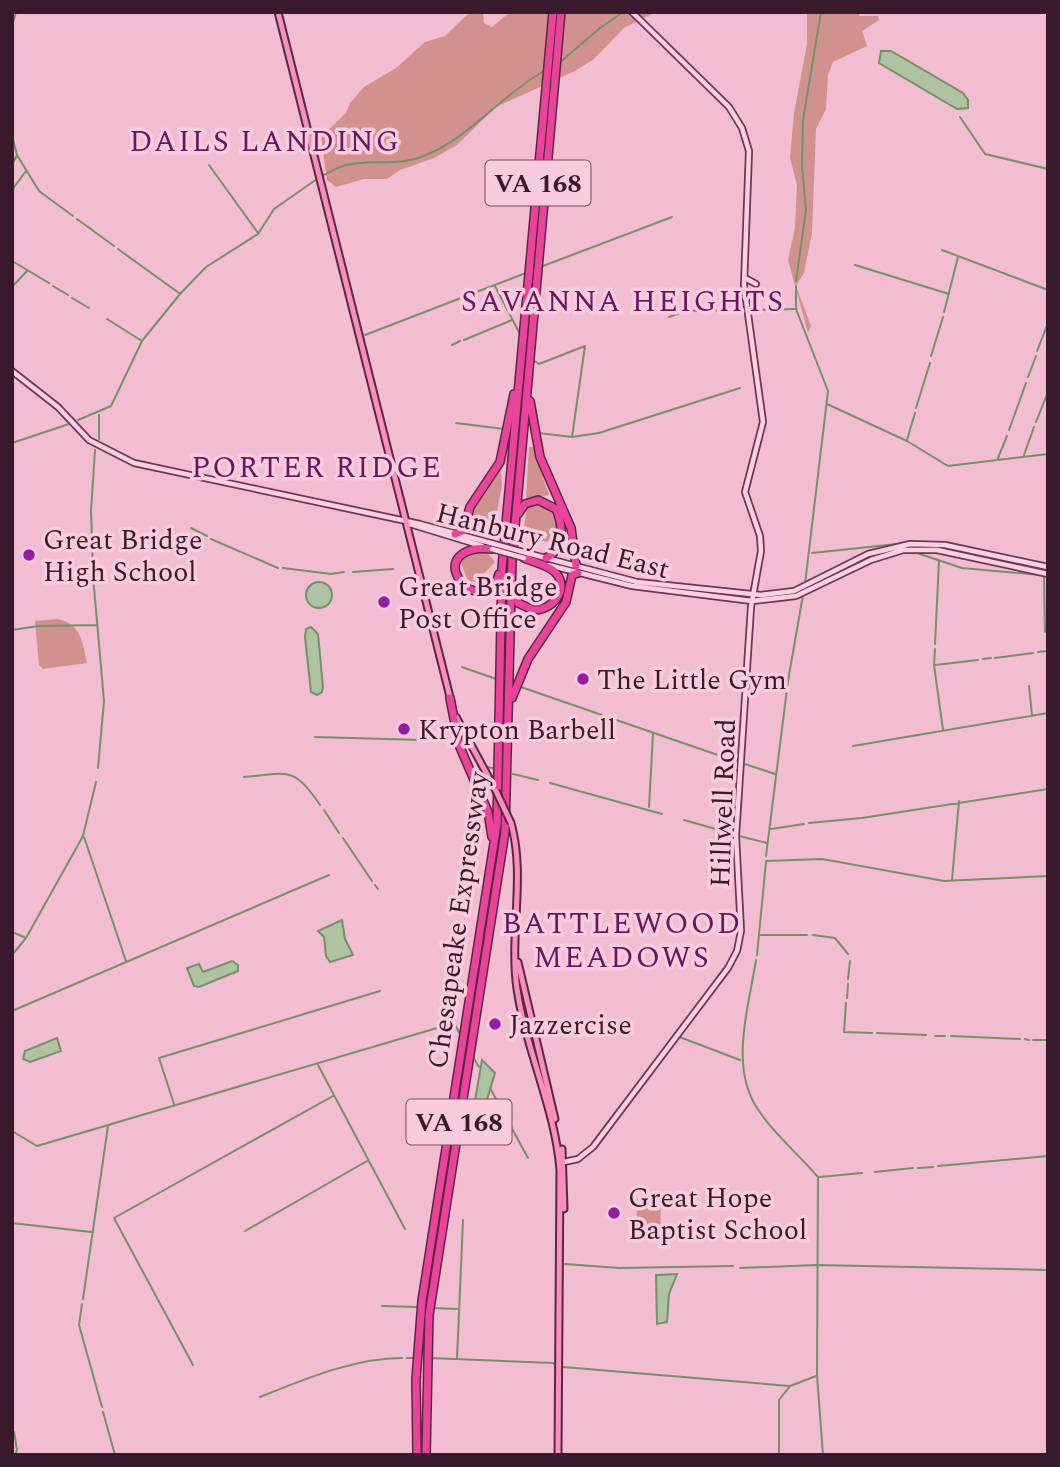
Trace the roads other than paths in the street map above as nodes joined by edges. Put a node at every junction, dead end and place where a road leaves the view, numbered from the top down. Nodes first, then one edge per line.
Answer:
1 (278, 12) edge
2 (553, 12) edge
3 (561, 12) edge
4 (635, 14) edge
5 (553, 55) junction
6 (744, 278) junction
7 (756, 284) dead end
8 (523, 345) junction
9 (530, 360) junction
10 (12, 372) edge
11 (515, 521) junction
12 (406, 522) junction
13 (455, 534) junction
14 (505, 542) junction
15 (491, 546) junction
16 (525, 555) junction
17 (546, 558) junction
18 (512, 566) junction
19 (1048, 567) edge
20 (577, 570) junction
21 (1048, 573) edge
22 (753, 598) junction
23 (450, 698) junction
24 (509, 720) junction
25 (490, 862) junction
26 (515, 934) junction
27 (564, 1163) junction
28 (561, 1268) junction
29 (416, 1455) edge
30 (426, 1455) edge
31 (558, 1455) edge

1 - 12 main road
2 - 5 highway, Chesapeake Expressway / VA 168
3 - 5 highway, Chesapeake Expressway / VA 168
4 - 6 main road, Hillwell Road
5 - 8 highway, Chesapeake Expressway / VA 168
5 - 9 highway, Chesapeake Expressway / VA 168
6 - 7 main road
6 - 22 main road, Hillwell Road
8 - 13 highway
8 - 14 highway, Chesapeake Expressway / VA 168
9 - 11 highway, Chesapeake Expressway / VA 168
9 - 20 highway
10 - 12 main road
11 - 17 highway
11 - 18 highway, Chesapeake Expressway / VA 168
12 - 13 main road, Hanbury Road East
12 - 15 main road, Hanbury Road East
12 - 23 main road
13 - 15 main road, Hanbury Road East
14 - 15 highway
14 - 25 highway, Chesapeake Expressway / VA 168
15 - 16 main road, Hanbury Road East, bridge
16 - 17 main road, Hanbury Road East
16 - 18 highway
16 - 20 main road, Hanbury Road East
17 - 20 main road, Hanbury Road East
18 - 24 highway, Chesapeake Expressway / VA 168
19 - 22 main road
20 - 22 main road, Hanbury Road East
20 - 24 highway
21 - 22 main road
22 - 27 main road, Hillwell Road
23 - 25 highway
23 - 26 main road, bridge
24 - 30 highway, Chesapeake Expressway / VA 168
25 - 29 highway, Chesapeake Expressway / VA 168
26 - 27 main road
26 - 28 main road
27 - 28 main road
28 - 31 main road

